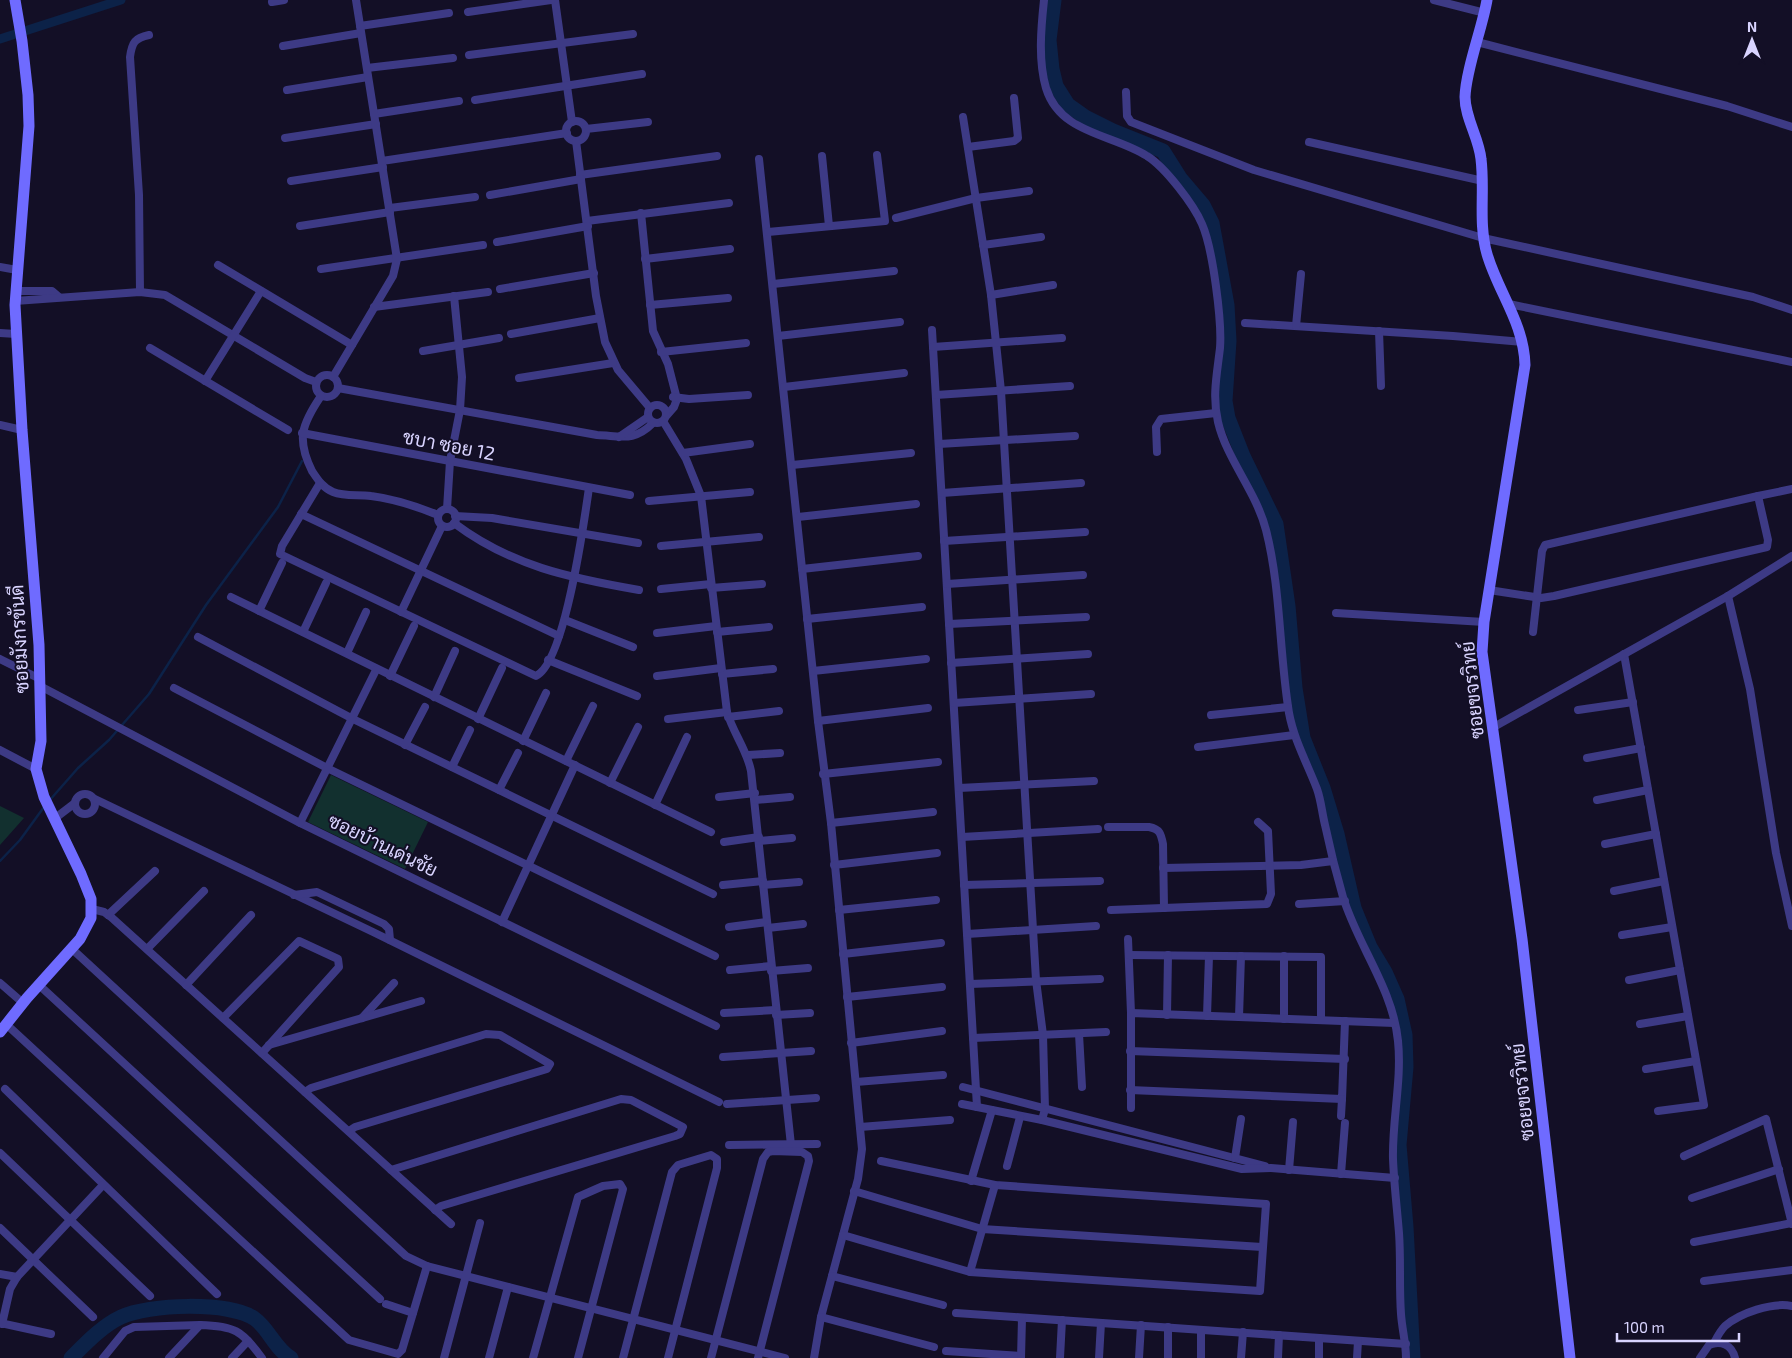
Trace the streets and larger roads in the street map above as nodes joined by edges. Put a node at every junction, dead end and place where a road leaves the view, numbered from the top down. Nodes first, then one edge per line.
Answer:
1 (15, 0) edge
2 (284, 0) edge
3 (356, 0) edge
4 (551, 0) edge
5 (555, 0) edge
6 (1044, 0) edge
7 (1434, 0) edge
8 (1487, 0) edge
9 (272, 2) dead end
10 (468, 12) dead end
11 (449, 13) dead end
12 (1485, 13) junction
13 (361, 30) junction
14 (633, 34) dead end
15 (149, 35) dead end
16 (1478, 42) junction
17 (561, 44) junction
18 (282, 46) dead end
19 (470, 55) dead end
20 (453, 58) dead end
21 (367, 68) junction
22 (642, 74) dead end
23 (368, 77) junction
24 (567, 85) junction
25 (287, 90) dead end
26 (1126, 92) dead end
27 (1014, 98) dead end
28 (475, 100) dead end
29 (459, 101) dead end
30 (374, 114) junction
31 (963, 117) dead end
32 (572, 122) junction
33 (648, 122) dead end
34 (376, 124) junction
35 (1792, 127) edge
36 (586, 129) junction
37 (567, 133) junction
38 (285, 138) dead end
39 (576, 141) junction
40 (1309, 142) dead end
41 (968, 147) junction
42 (877, 155) dead end
43 (717, 156) dead end
44 (822, 156) dead end
45 (760, 159) dead end
46 (383, 164) junction
47 (580, 177) junction
48 (291, 181) dead end
49 (1482, 181) junction
50 (1029, 191) dead end
51 (490, 195) dead end
52 (476, 197) dead end
53 (976, 198) junction
54 (729, 203) dead end
55 (390, 210) junction
56 (641, 214) junction
57 (896, 218) dead end
58 (587, 224) junction
59 (300, 226) dead end
60 (829, 226) junction
61 (768, 232) junction
62 (1041, 237) dead end
63 (1483, 238) junction
64 (497, 242) dead end
65 (483, 245) dead end
66 (983, 245) junction
67 (730, 249) dead end
68 (645, 258) junction
69 (397, 259) junction
70 (218, 265) dead end
71 (0, 267) edge
72 (320, 269) dead end
73 (17, 270) junction
74 (894, 271) dead end
75 (594, 272) junction
76 (1301, 274) dead end
77 (773, 284) junction
78 (1053, 285) dead end
79 (500, 288) dead end
80 (261, 291) junction
81 (140, 292) junction
82 (488, 292) dead end
83 (991, 295) junction
84 (15, 296) junction
85 (454, 296) junction
86 (728, 298) dead end
87 (1509, 304) junction
88 (650, 305) junction
89 (374, 307) junction
90 (1792, 310) edge
91 (600, 318) junction
92 (900, 322) dead end
93 (1245, 323) dead end
94 (1296, 326) junction
95 (932, 330) dead end
96 (1379, 331) junction
97 (0, 333) edge
98 (16, 334) junction
99 (511, 334) dead end
100 (233, 335) junction
101 (778, 336) junction
102 (499, 338) dead end
103 (1062, 338) dead end
104 (1523, 342) junction
105 (746, 343) dead end
106 (997, 343) junction
107 (460, 344) junction
108 (352, 345) junction
109 (933, 347) junction
110 (150, 348) dead end
111 (423, 351) dead end
112 (661, 352) junction
113 (1792, 362) edge
114 (613, 363) junction
115 (904, 373) dead end
116 (333, 377) junction
117 (519, 378) dead end
118 (205, 381) junction
119 (316, 382) junction
120 (1070, 386) dead end
121 (1382, 386) dead end
122 (784, 387) junction
123 (338, 388) junction
124 (1001, 391) junction
125 (674, 395) junction
126 (748, 395) dead end
127 (936, 395) junction
128 (320, 396) junction
129 (663, 407) junction
130 (650, 408) junction
131 (460, 410) junction
132 (1216, 413) junction
133 (665, 418) junction
134 (651, 420) junction
135 (0, 425) edge
136 (22, 430) junction
137 (288, 430) dead end
138 (302, 434) junction
139 (1075, 436) dead end
140 (1004, 440) junction
141 (750, 444) dead end
142 (939, 444) junction
143 (1157, 452) dead end
144 (683, 453) junction
145 (911, 453) dead end
146 (450, 461) junction
147 (792, 465) junction
148 (320, 483) junction
149 (1082, 483) dead end
150 (589, 488) junction
151 (1007, 489) junction
152 (1792, 489) edge
153 (750, 492) dead end
154 (942, 493) junction
155 (630, 495) dead end
156 (701, 496) junction
157 (1758, 496) junction
158 (649, 501) dead end
159 (916, 504) dead end
160 (447, 509) junction
161 (301, 514) junction
162 (438, 515) junction
163 (798, 517) junction
164 (455, 519) junction
165 (442, 526) junction
166 (1085, 532) dead end
167 (582, 534) junction
168 (759, 537) dead end
169 (1010, 537) junction
170 (944, 541) junction
171 (707, 542) junction
172 (638, 543) dead end
173 (661, 546) dead end
174 (918, 556) dead end
175 (1792, 556) edge
176 (282, 563) dead end
177 (802, 569) junction
178 (421, 571) junction
179 (1083, 575) dead end
180 (573, 578) junction
181 (1013, 581) junction
182 (326, 583) dead end
183 (762, 584) dead end
184 (947, 584) junction
185 (711, 586) junction
186 (661, 589) dead end
187 (639, 590) dead end
188 (1489, 590) junction
189 (1728, 596) junction
190 (231, 597) dead end
191 (1536, 597) junction
192 (922, 607) dead end
193 (259, 610) junction
194 (366, 612) dead end
195 (401, 612) junction
196 (1336, 613) dead end
197 (1086, 616) dead end
198 (807, 619) junction
199 (565, 620) junction
200 (1016, 620) junction
201 (1484, 622) junction
202 (949, 624) junction
203 (414, 626) dead end
204 (769, 627) dead end
205 (717, 629) junction
206 (303, 632) junction
207 (658, 632) dead end
208 (1533, 632) dead end
209 (559, 636) junction
210 (198, 637) dead end
211 (633, 647) dead end
212 (455, 651) dead end
213 (347, 654) junction
214 (1088, 654) dead end
215 (1624, 654) junction
216 (0, 658) edge
217 (926, 659) dead end
218 (1018, 659) junction
219 (548, 660) junction
220 (951, 662) junction
221 (502, 668) dead end
222 (773, 669) dead end
223 (376, 670) junction
224 (722, 671) junction
225 (813, 671) junction
226 (390, 676) junction
227 (657, 676) dead end
228 (40, 682) junction
229 (174, 688) dead end
230 (546, 693) dead end
231 (1091, 694) dead end
232 (637, 696) dead end
233 (434, 698) junction
234 (1021, 698) junction
235 (1633, 702) junction
236 (954, 703) junction
237 (425, 706) dead end
238 (593, 706) dead end
239 (1288, 706) junction
240 (928, 708) dead end
241 (1578, 710) dead end
242 (779, 711) dead end
243 (728, 714) junction
244 (1211, 715) dead end
245 (353, 719) junction
246 (478, 719) junction
247 (668, 719) dead end
248 (818, 721) junction
249 (638, 727) dead end
250 (1492, 728) junction
251 (470, 730) dead end
252 (1294, 735) junction
253 (687, 737) dead end
254 (523, 740) junction
255 (406, 745) junction
256 (1198, 747) dead end
257 (1641, 748) junction
258 (0, 750) edge
259 (518, 753) dead end
260 (780, 753) dead end
261 (748, 755) junction
262 (1587, 758) dead end
263 (566, 761) junction
264 (938, 762) dead end
265 (574, 766) junction
266 (452, 767) junction
267 (36, 769) junction
268 (329, 769) junction
269 (823, 774) junction
270 (1094, 781) dead end
271 (610, 783) junction
272 (1026, 784) junction
273 (959, 788) junction
274 (500, 790) junction
275 (1648, 790) junction
276 (720, 797) dead end
277 (755, 797) junction
278 (790, 797) dead end
279 (95, 799) junction
280 (1597, 800) dead end
281 (75, 803) junction
282 (655, 805) junction
283 (933, 812) dead end
284 (51, 814) junction
285 (552, 815) junction
286 (1258, 822) dead end
287 (300, 823) junction
288 (830, 824) junction
289 (1108, 827) dead end
290 (1098, 830) dead end
291 (711, 832) dead end
292 (1029, 834) junction
293 (1656, 834) junction
294 (962, 837) junction
295 (792, 838) dead end
296 (759, 839) junction
297 (724, 842) dead end
298 (1605, 844) dead end
299 (937, 853) dead end
300 (1333, 861) junction
301 (834, 865) junction
302 (528, 866) junction
303 (1270, 866) junction
304 (1164, 868) junction
305 (155, 871) dead end
306 (1100, 881) dead end
307 (799, 882) dead end
308 (1032, 882) junction
309 (1664, 882) junction
310 (763, 883) junction
311 (723, 885) dead end
312 (964, 885) junction
313 (204, 891) dead end
314 (1614, 891) dead end
315 (713, 894) dead end
316 (294, 895) junction
317 (936, 900) dead end
318 (1344, 901) junction
319 (1299, 904) dead end
320 (1164, 908) junction
321 (92, 909) junction
322 (839, 910) junction
323 (1111, 910) dead end
324 (108, 915) junction
325 (251, 915) dead end
326 (502, 922) junction
327 (803, 924) dead end
328 (767, 925) junction
329 (1096, 926) dead end
330 (1672, 926) junction
331 (1792, 926) edge
332 (729, 927) dead end
333 (1034, 930) junction
334 (967, 934) junction
335 (1622, 935) dead end
336 (1128, 939) dead end
337 (390, 940) junction
338 (941, 943) dead end
339 (72, 949) junction
340 (147, 949) junction
341 (843, 954) junction
342 (1129, 955) junction
343 (1168, 955) junction
344 (715, 956) dead end
345 (1209, 956) junction
346 (1241, 956) junction
347 (1284, 956) junction
348 (808, 968) dead end
349 (771, 969) junction
350 (730, 970) dead end
351 (1680, 970) junction
352 (1100, 979) dead end
353 (1036, 980) junction
354 (1629, 980) dead end
355 (0, 983) edge
356 (394, 983) dead end
357 (186, 984) junction
358 (970, 984) junction
359 (39, 985) junction
360 (942, 987) dead end
361 (847, 997) junction
362 (421, 1001) dead end
363 (23, 1003) junction
364 (810, 1012) dead end
365 (724, 1013) dead end
366 (776, 1013) junction
367 (1131, 1013) junction
368 (1167, 1015) junction
369 (1207, 1016) junction
370 (1688, 1016) junction
371 (1239, 1017) junction
372 (222, 1018) junction
373 (362, 1018) junction
374 (1284, 1019) junction
375 (1321, 1020) junction
376 (1345, 1021) junction
377 (1394, 1023) junction
378 (1640, 1024) dead end
379 (716, 1026) dead end
380 (3, 1028) edge
381 (942, 1031) dead end
382 (1106, 1032) dead end
383 (1043, 1034) junction
384 (1079, 1034) junction
385 (973, 1038) junction
386 (851, 1043) junction
387 (268, 1046) junction
388 (811, 1051) dead end
389 (1130, 1051) junction
390 (262, 1053) junction
391 (781, 1053) junction
392 (723, 1057) dead end
393 (1345, 1059) junction
394 (1696, 1061) junction
395 (1646, 1069) dead end
396 (943, 1075) dead end
397 (856, 1082) junction
398 (963, 1087) dead end
399 (1082, 1087) dead end
400 (5, 1089) dead end
401 (1130, 1090) junction
402 (305, 1092) junction
403 (976, 1092) junction
404 (816, 1098) dead end
405 (1342, 1099) junction
406 (786, 1100) junction
407 (962, 1104) dead end
408 (977, 1108) junction
409 (1131, 1108) dead end
410 (1045, 1109) junction
411 (992, 1110) junction
412 (1658, 1111) dead end
413 (1020, 1116) junction
414 (1241, 1119) dead end
415 (950, 1120) dead end
416 (1042, 1120) junction
417 (1293, 1122) dead end
418 (860, 1127) junction
419 (349, 1132) junction
420 (817, 1144) dead end
421 (728, 1145) dead end
422 (791, 1145) junction
423 (0, 1153) edge
424 (1684, 1156) dead end
425 (1235, 1158) junction
426 (881, 1160) dead end
427 (1008, 1166) dead end
428 (1272, 1168) junction
429 (1778, 1169) junction
430 (392, 1170) junction
431 (1289, 1170) junction
432 (1341, 1174) junction
433 (1395, 1178) junction
434 (971, 1181) junction
435 (103, 1185) junction
436 (995, 1185) junction
437 (854, 1191) junction
438 (1692, 1198) dead end
439 (435, 1210) junction
440 (71, 1221) junction
441 (480, 1223) dead end
442 (1792, 1223) edge
443 (451, 1224) dead end
444 (0, 1228) edge
445 (982, 1229) junction
446 (843, 1235) junction
447 (1694, 1242) dead end
448 (1262, 1247) junction
449 (33, 1259) junction
450 (427, 1266) junction
451 (1792, 1270) edge
452 (970, 1272) junction
453 (0, 1274) edge
454 (468, 1276) junction
455 (832, 1276) junction
456 (17, 1278) junction
457 (1704, 1281) dead end
458 (508, 1287) junction
459 (217, 1294) dead end
460 (150, 1296) dead end
461 (549, 1298) junction
462 (943, 1304) dead end
463 (1792, 1306) edge
464 (592, 1308) junction
465 (413, 1313) junction
466 (956, 1313) dead end
467 (93, 1317) dead end
468 (821, 1317) junction
469 (1022, 1318) junction
470 (633, 1319) junction
471 (1062, 1320) junction
472 (1101, 1323) junction
473 (1, 1324) edge
474 (200, 1325) junction
475 (1141, 1325) junction
476 (1168, 1328) junction
477 (675, 1330) junction
478 (1201, 1330) junction
479 (1243, 1332) junction
480 (51, 1334) dead end
481 (1279, 1335) junction
482 (1319, 1338) junction
483 (716, 1340) junction
484 (248, 1341) junction
485 (1358, 1341) junction
486 (1714, 1343) junction
487 (1406, 1344) junction
488 (934, 1347) dead end
489 (946, 1351) dead end
490 (759, 1355) edge
491 (1021, 1357) edge
492 (103, 1358) edge
493 (169, 1358) edge
494 (232, 1358) edge
495 (262, 1358) edge
496 (444, 1358) edge
497 (489, 1358) edge
498 (534, 1358) edge
499 (578, 1358) edge
500 (623, 1358) edge
501 (668, 1358) edge
502 (712, 1358) edge
503 (785, 1358) edge
504 (814, 1358) edge
505 (1060, 1358) edge
506 (1099, 1358) edge
507 (1139, 1358) edge
508 (1168, 1358) edge
509 (1201, 1358) edge
510 (1241, 1358) edge
511 (1278, 1358) edge
512 (1319, 1358) edge
513 (1357, 1358) edge
514 (1406, 1358) edge
515 (1570, 1358) edge
516 (1700, 1358) edge
517 (1735, 1358) edge

1 - 73 street, ซอยมังกรขันดี
2 - 9 street
3 - 13 street
4 - 10 street
5 - 17 street
6 - 132 street
7 - 12 street
8 - 12 street, ซอยขจรวิทย์
11 - 13 street
12 - 16 street, ซอยขจรวิทย์
13 - 18 street
13 - 21 street
14 - 17 street
15 - 81 street
16 - 35 street
16 - 49 street, ซอยขจรวิทย์
17 - 19 street
17 - 24 street
20 - 21 street
21 - 23 street
22 - 24 street
23 - 25 street
23 - 30 street
24 - 28 street
24 - 32 street
26 - 63 street
27 - 41 street
29 - 30 street
30 - 34 street
31 - 41 street
32 - 36 street
32 - 37 street
33 - 36 street
34 - 38 street
34 - 46 street
36 - 39 street
37 - 39 street
37 - 46 street
39 - 47 street
40 - 49 street
41 - 53 street
42 - 60 street
43 - 47 street
44 - 60 street
45 - 61 street
46 - 48 street
46 - 55 street
47 - 51 street
47 - 58 street
49 - 63 street, ซอยขจรวิทย์
50 - 53 street
52 - 55 street
53 - 57 street
53 - 66 street
54 - 56 street
55 - 59 street
55 - 69 street
56 - 58 street
56 - 68 street
58 - 64 street
58 - 75 street
60 - 61 street
61 - 77 street
62 - 66 street
63 - 87 street, ซอยขจรวิทย์
63 - 90 street
65 - 69 street
66 - 83 street
67 - 68 street
68 - 88 street
69 - 72 street
69 - 89 street
70 - 80 street
71 - 73 street
73 - 84 street, ซอยมังกรขันดี
74 - 77 street
75 - 79 street
75 - 91 street
76 - 94 street
77 - 101 street
78 - 83 street
80 - 100 street
80 - 108 street
81 - 84 street
81 - 100 street
82 - 85 street
83 - 106 street
84 - 98 street, ซอยมังกรขันดี
85 - 89 street
85 - 107 street
86 - 88 street
87 - 104 street, ซอยขจรวิทย์
87 - 113 street
88 - 112 street
89 - 108 street
91 - 99 street
91 - 114 street
92 - 101 street
93 - 94 street
94 - 96 street
95 - 109 street
96 - 104 street
96 - 121 street
97 - 98 street
98 - 136 street, ซอยมังกรขันดี
100 - 118 street
100 - 119 street
101 - 122 street
102 - 107 street
103 - 106 street
104 - 188 street, ซอยขจรวิทย์
105 - 112 street
106 - 109 street
106 - 124 street
107 - 111 street
107 - 131 street
108 - 116 street
109 - 127 street
110 - 118 street
112 - 125 street
114 - 117 street
114 - 130 street
115 - 122 street
116 - 119 street
116 - 123 street
118 - 137 street
119 - 128 street
120 - 124 street
122 - 147 street
123 - 128 street
123 - 131 street
124 - 127 street
124 - 140 street
125 - 126 street
125 - 129 street
125 - 133 street
127 - 142 street
128 - 138 street
129 - 130 street
129 - 133 street
130 - 134 street
131 - 134 street
131 - 146 street
132 - 143 street
132 - 239 street
133 - 134 street
133 - 144 street
135 - 136 street
136 - 228 street, ซอยมังกรขันดี
138 - 146 street, ชบา ซอย 12
138 - 148 street
139 - 140 street
140 - 142 street
140 - 151 street
141 - 144 street
142 - 154 street
144 - 156 street
145 - 147 street
146 - 150 street, ชบา ซอย 12
146 - 160 street
147 - 163 street
148 - 161 street
148 - 162 street
149 - 151 street
150 - 155 street, ชบา ซอย 12
150 - 167 street
151 - 154 street
151 - 169 street
152 - 157 street
153 - 156 street
154 - 170 street
156 - 158 street
156 - 171 street
157 - 191 street
157 - 191 street
159 - 163 street
160 - 162 street
160 - 164 street
161 - 178 street
161 - 195 street
162 - 165 street
163 - 177 street
164 - 165 street
164 - 167 street
164 - 180 street
165 - 178 street
166 - 169 street
167 - 172 street
167 - 180 street
168 - 171 street
169 - 170 street
169 - 181 street
170 - 184 street
171 - 173 street
171 - 185 street
174 - 177 street
175 - 189 street
176 - 193 street
177 - 198 street
178 - 195 street
178 - 209 street
179 - 181 street
180 - 187 street
180 - 199 street
181 - 184 street
181 - 200 street
182 - 206 street
183 - 185 street
184 - 202 street
185 - 186 street
185 - 205 street
188 - 191 street
188 - 201 street, ซอยขจรวิทย์
189 - 215 street
189 - 331 street
190 - 193 street
191 - 208 street
192 - 198 street
193 - 206 street
194 - 213 street
195 - 219 street
196 - 201 street
197 - 200 street
198 - 225 street
199 - 209 street
199 - 211 street
200 - 202 street
200 - 218 street
201 - 250 street, ซอยขจรวิทย์
202 - 220 street
203 - 226 street
204 - 205 street
205 - 207 street
205 - 224 street
206 - 213 street
209 - 219 street
210 - 245 street
212 - 233 street
213 - 223 street
214 - 218 street
215 - 235 street
215 - 250 street
216 - 228 street, ซอยบ้านเด่นชัย
217 - 225 street
218 - 220 street
218 - 234 street
219 - 232 street
220 - 236 street
221 - 246 street
222 - 224 street
223 - 226 street
223 - 245 street
224 - 227 street
224 - 243 street
225 - 248 street
226 - 233 street
228 - 267 street, ซอยมังกรขันดี
228 - 287 street, ซอยบ้านเด่นชัย
229 - 268 street
230 - 254 street
231 - 234 street
233 - 246 street
234 - 236 street
234 - 272 street
235 - 241 street
235 - 257 street
236 - 273 street
237 - 255 street
238 - 263 street
239 - 244 street
239 - 252 street
240 - 248 street
242 - 243 street
243 - 247 street
243 - 261 street
245 - 255 street
245 - 268 street
246 - 254 street
248 - 269 street
249 - 271 street
250 - 515 street, ซอยขจรวิทย์
251 - 266 street
252 - 256 street
252 - 300 street
253 - 282 street
254 - 263 street
255 - 266 street
257 - 262 street
257 - 275 street
258 - 267 street
259 - 274 street
260 - 261 street
261 - 277 street
263 - 265 street
264 - 269 street
265 - 271 street
265 - 285 street
266 - 274 street
267 - 284 street, ซอยมังกรขันดี
268 - 287 street
268 - 302 street
269 - 288 street
270 - 272 street
271 - 282 street
272 - 273 street
272 - 292 street
273 - 294 street
274 - 285 street
275 - 280 street
275 - 293 street
276 - 277 street
277 - 278 street
277 - 296 street
279 - 281 street
279 - 281 street
279 - 316 street
281 - 284 street
282 - 291 street
283 - 288 street
284 - 321 street
285 - 302 street
285 - 315 street
286 - 303 street
287 - 326 street, ซอยบ้านเด่นชัย
288 - 301 street
289 - 304 street
290 - 292 street
292 - 294 street
292 - 308 street
293 - 298 street
293 - 309 street
294 - 312 street
295 - 296 street
296 - 297 street
296 - 310 street
299 - 301 street
300 - 303 street
300 - 318 street
301 - 322 street
302 - 326 street
302 - 344 street
303 - 304 street
303 - 320 street
304 - 320 street
305 - 324 street
306 - 308 street
307 - 310 street
308 - 312 street
308 - 333 street
309 - 314 street
309 - 330 street
310 - 311 street
310 - 328 street
312 - 334 street
313 - 340 street
316 - 337 street
316 - 337 street
317 - 322 street
318 - 319 street
318 - 377 street
320 - 323 street
321 - 324 street
321 - 339 street
322 - 341 street
324 - 340 street
325 - 357 street
326 - 379 street, ซอยบ้านเด่นชัย
327 - 328 street
328 - 332 street
328 - 349 street
329 - 333 street
330 - 335 street
330 - 351 street
333 - 334 street
333 - 353 street
334 - 358 street
336 - 342 street
337 - 406 street
338 - 341 street
339 - 359 street
339 - 450 street
340 - 357 street
341 - 361 street
342 - 343 street
342 - 367 street
343 - 345 street
343 - 368 street
345 - 346 street
345 - 369 street
346 - 347 street
346 - 371 street
347 - 374 street
347 - 375 street
348 - 349 street
349 - 350 street
349 - 366 street
351 - 354 street
351 - 370 street
352 - 353 street
353 - 358 street
353 - 383 street
355 - 363 street
356 - 373 street
357 - 372 street
358 - 385 street
359 - 363 street
359 - 465 street
360 - 361 street
361 - 386 street
362 - 373 street
363 - 380 street
364 - 366 street
365 - 366 street
366 - 391 street
367 - 368 street
367 - 389 street
368 - 369 street
369 - 371 street
370 - 378 street
370 - 394 street
371 - 374 street
372 - 387 street
372 - 390 street
373 - 387 street
374 - 375 street
375 - 376 street
376 - 377 street
376 - 393 street
377 - 433 street
380 - 465 street
381 - 386 street
382 - 384 street
383 - 384 street
383 - 385 street
383 - 410 street
384 - 399 street
385 - 403 street
386 - 397 street
387 - 390 street
388 - 391 street
389 - 393 street
389 - 401 street
390 - 402 street
391 - 392 street
391 - 406 street
393 - 405 street
394 - 395 street
394 - 412 street
396 - 397 street
397 - 418 street
398 - 403 street
400 - 435 street
401 - 405 street
401 - 409 street
402 - 419 street
402 - 419 street
403 - 408 street
403 - 410 street
404 - 406 street
405 - 432 street
406 - 422 street
407 - 408 street
408 - 411 street
410 - 416 street
410 - 425 street
411 - 413 street
411 - 434 street
413 - 416 street
413 - 427 street
414 - 425 street
415 - 418 street
416 - 428 street
417 - 431 street
418 - 437 street
419 - 430 street
420 - 422 street
421 - 422 street
423 - 440 street
424 - 429 street
425 - 428 street
426 - 434 street
428 - 431 street
429 - 438 street
429 - 442 street
430 - 439 street
430 - 439 street
431 - 432 street
432 - 433 street
433 - 487 street
434 - 436 street
435 - 440 street
435 - 459 street
436 - 445 street
436 - 448 street
437 - 445 street
437 - 446 street
439 - 443 street
440 - 449 street
440 - 460 street
441 - 454 street
442 - 447 street
444 - 449 street
445 - 448 street
445 - 452 street
446 - 452 street
446 - 455 street
448 - 452 street
449 - 456 street
449 - 467 street
450 - 454 street
450 - 465 street
451 - 457 street
453 - 456 street
454 - 458 street
454 - 496 street
455 - 462 street
455 - 468 street
456 - 473 street
458 - 461 street
458 - 497 street
461 - 464 street
461 - 464 street
461 - 498 street
463 - 486 street
464 - 470 street
464 - 499 street
466 - 469 street
468 - 488 street
468 - 504 street
469 - 471 street
469 - 491 street
470 - 477 street
470 - 477 street
470 - 500 street
471 - 472 street
471 - 505 street
472 - 475 street
472 - 506 street
473 - 480 street
474 - 484 street
474 - 492 street
474 - 493 street
475 - 476 street
475 - 507 street
476 - 478 street
476 - 508 street
477 - 483 street
477 - 501 street
478 - 479 street
478 - 509 street
479 - 481 street
479 - 510 street
481 - 482 street
481 - 511 street
482 - 485 street
482 - 512 street
483 - 490 street
483 - 490 street
483 - 502 street
484 - 494 street
484 - 495 street
485 - 487 street
485 - 513 street
486 - 516 street
486 - 517 street
487 - 514 street
489 - 491 street
490 - 503 street

